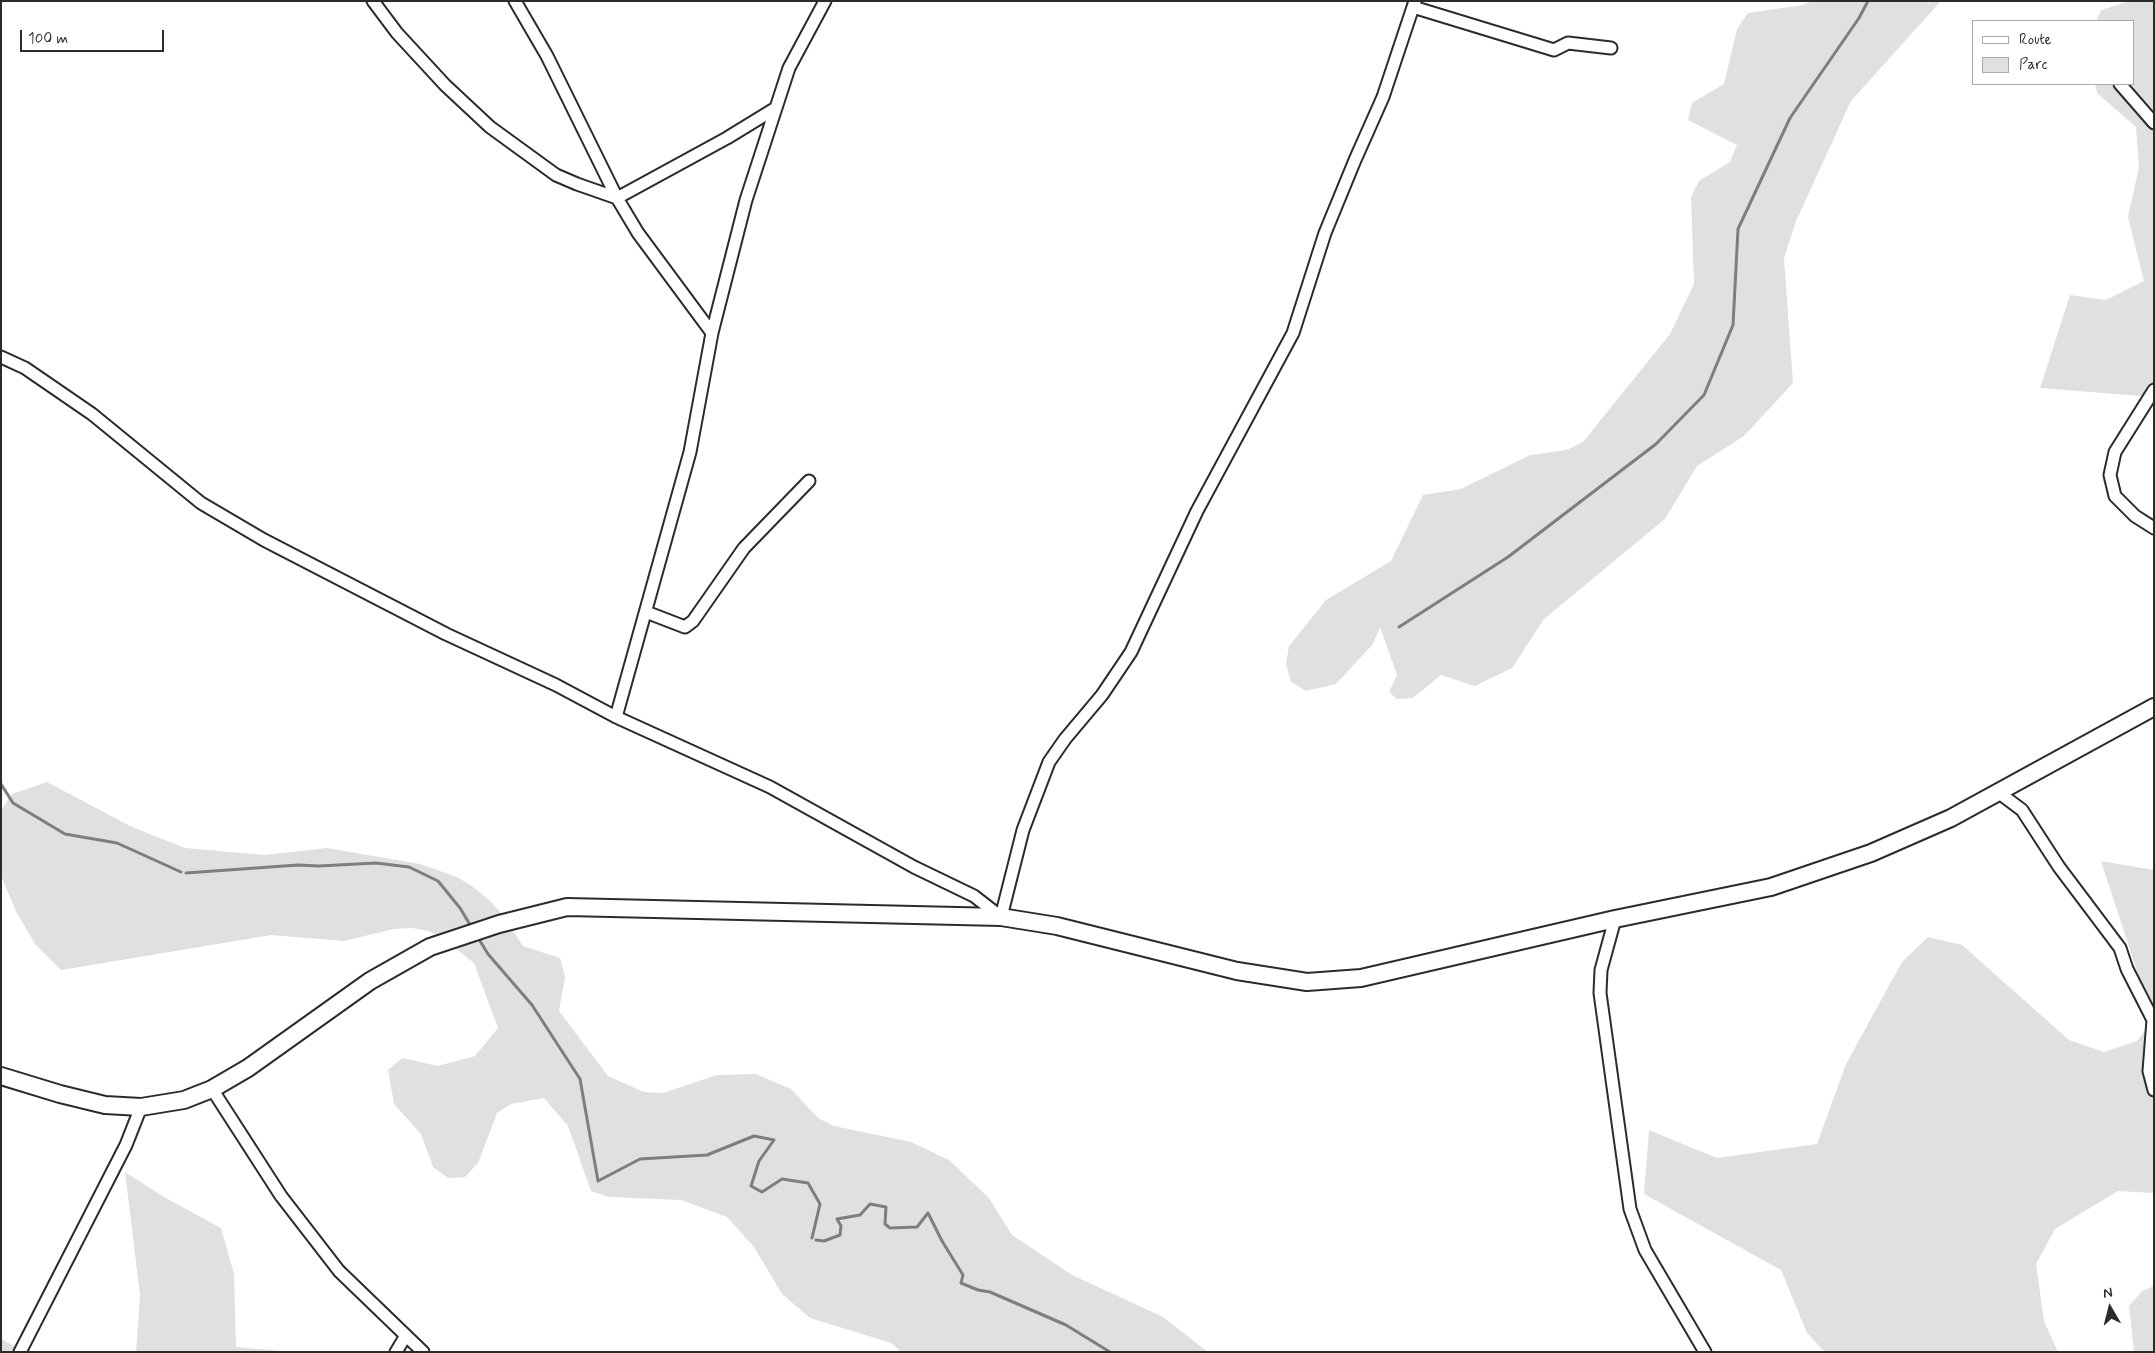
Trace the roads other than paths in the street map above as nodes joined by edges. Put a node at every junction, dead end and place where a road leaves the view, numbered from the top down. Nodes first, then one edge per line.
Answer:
1 (373, 1) edge
2 (515, 1) edge
3 (825, 1) edge
4 (1414, 4) edge
5 (1611, 48) dead end
6 (2121, 85) edge
7 (776, 108) junction
8 (2154, 123) edge
9 (617, 198) junction
10 (712, 333) junction
11 (1, 357) edge
12 (2154, 390) edge
13 (809, 481) dead end
14 (2154, 528) edge
15 (646, 612) junction
16 (2154, 706) edge
17 (616, 717) junction
18 (1998, 792) junction
19 (1001, 917) junction
20 (1615, 919) junction
21 (2152, 1071) edge
22 (1, 1076) edge
23 (212, 1089) junction
24 (2154, 1090) edge
25 (141, 1107) junction
26 (405, 1337) junction
27 (20, 1352) edge
28 (396, 1352) edge
29 (423, 1352) edge
30 (1706, 1352) edge

1 - 9 street
2 - 9 street
3 - 7 street
4 - 5 street
4 - 19 street
6 - 8 street
7 - 9 street
7 - 10 street
9 - 10 street
10 - 15 street
11 - 17 street
12 - 14 street
13 - 15 street
15 - 17 street
16 - 18 street
17 - 19 street
18 - 20 street
18 - 21 street
19 - 20 street
19 - 23 street
20 - 30 street
21 - 24 street
22 - 25 street
23 - 25 street
23 - 26 street
25 - 27 street
26 - 28 street
26 - 29 street

